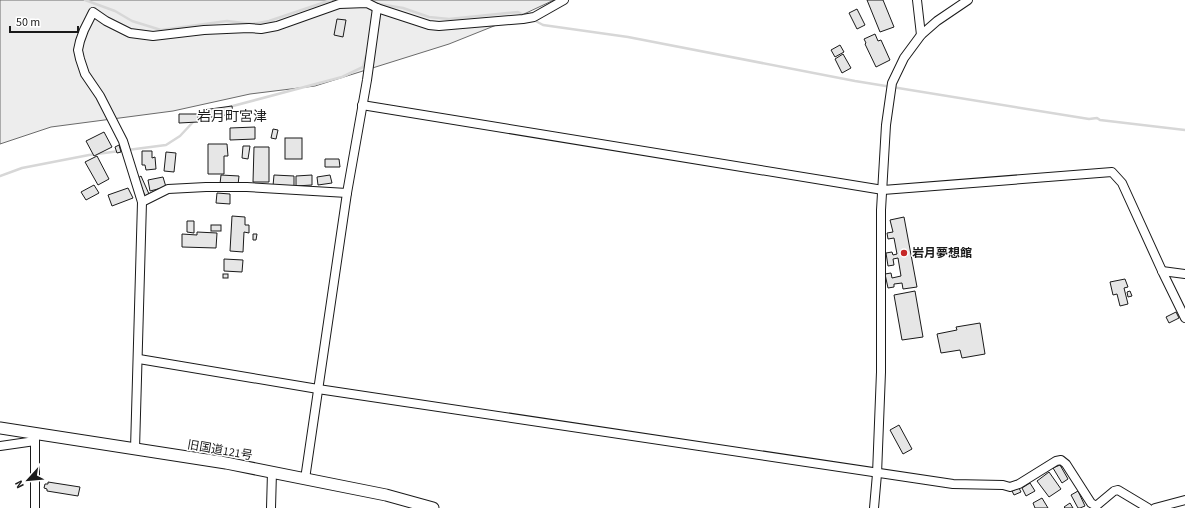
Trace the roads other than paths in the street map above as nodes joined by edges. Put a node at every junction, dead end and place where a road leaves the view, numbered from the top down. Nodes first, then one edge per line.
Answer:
1 (564, 0) edge
2 (917, 0) edge
3 (968, 0) edge
4 (377, 8) junction
5 (921, 35) junction
6 (362, 105) junction
7 (883, 190) junction
8 (347, 193) junction
9 (142, 202) junction
10 (1162, 271) junction
11 (1185, 274) edge
12 (1185, 318) edge
13 (139, 359) junction
14 (318, 389) junction
15 (0, 428) edge
16 (35, 437) junction
17 (0, 446) edge
18 (135, 449) junction
19 (272, 472) junction
20 (877, 474) junction
21 (305, 479) junction
22 (1185, 500) edge
23 (1095, 507) edge
24 (35, 508) edge
25 (271, 508) edge
26 (433, 508) edge
27 (874, 508) edge
28 (1148, 508) edge
29 (1155, 508) edge

1 - 4 street
2 - 5 street
3 - 5 street
4 - 6 street
4 - 9 street
5 - 7 street
6 - 7 street
6 - 8 street
7 - 10 street
7 - 20 street
8 - 9 street
8 - 14 street
9 - 13 street
10 - 11 street
10 - 12 street
13 - 14 street
13 - 18 street
14 - 20 street
14 - 21 street
15 - 16 street, 旧国道121号
16 - 17 street
16 - 18 street, 旧国道121号
16 - 24 street
18 - 19 street, 旧国道121号
19 - 21 street, 旧国道121号
19 - 25 street
20 - 23 street
20 - 27 street
21 - 26 street, 旧国道121号
22 - 29 street
23 - 28 street

